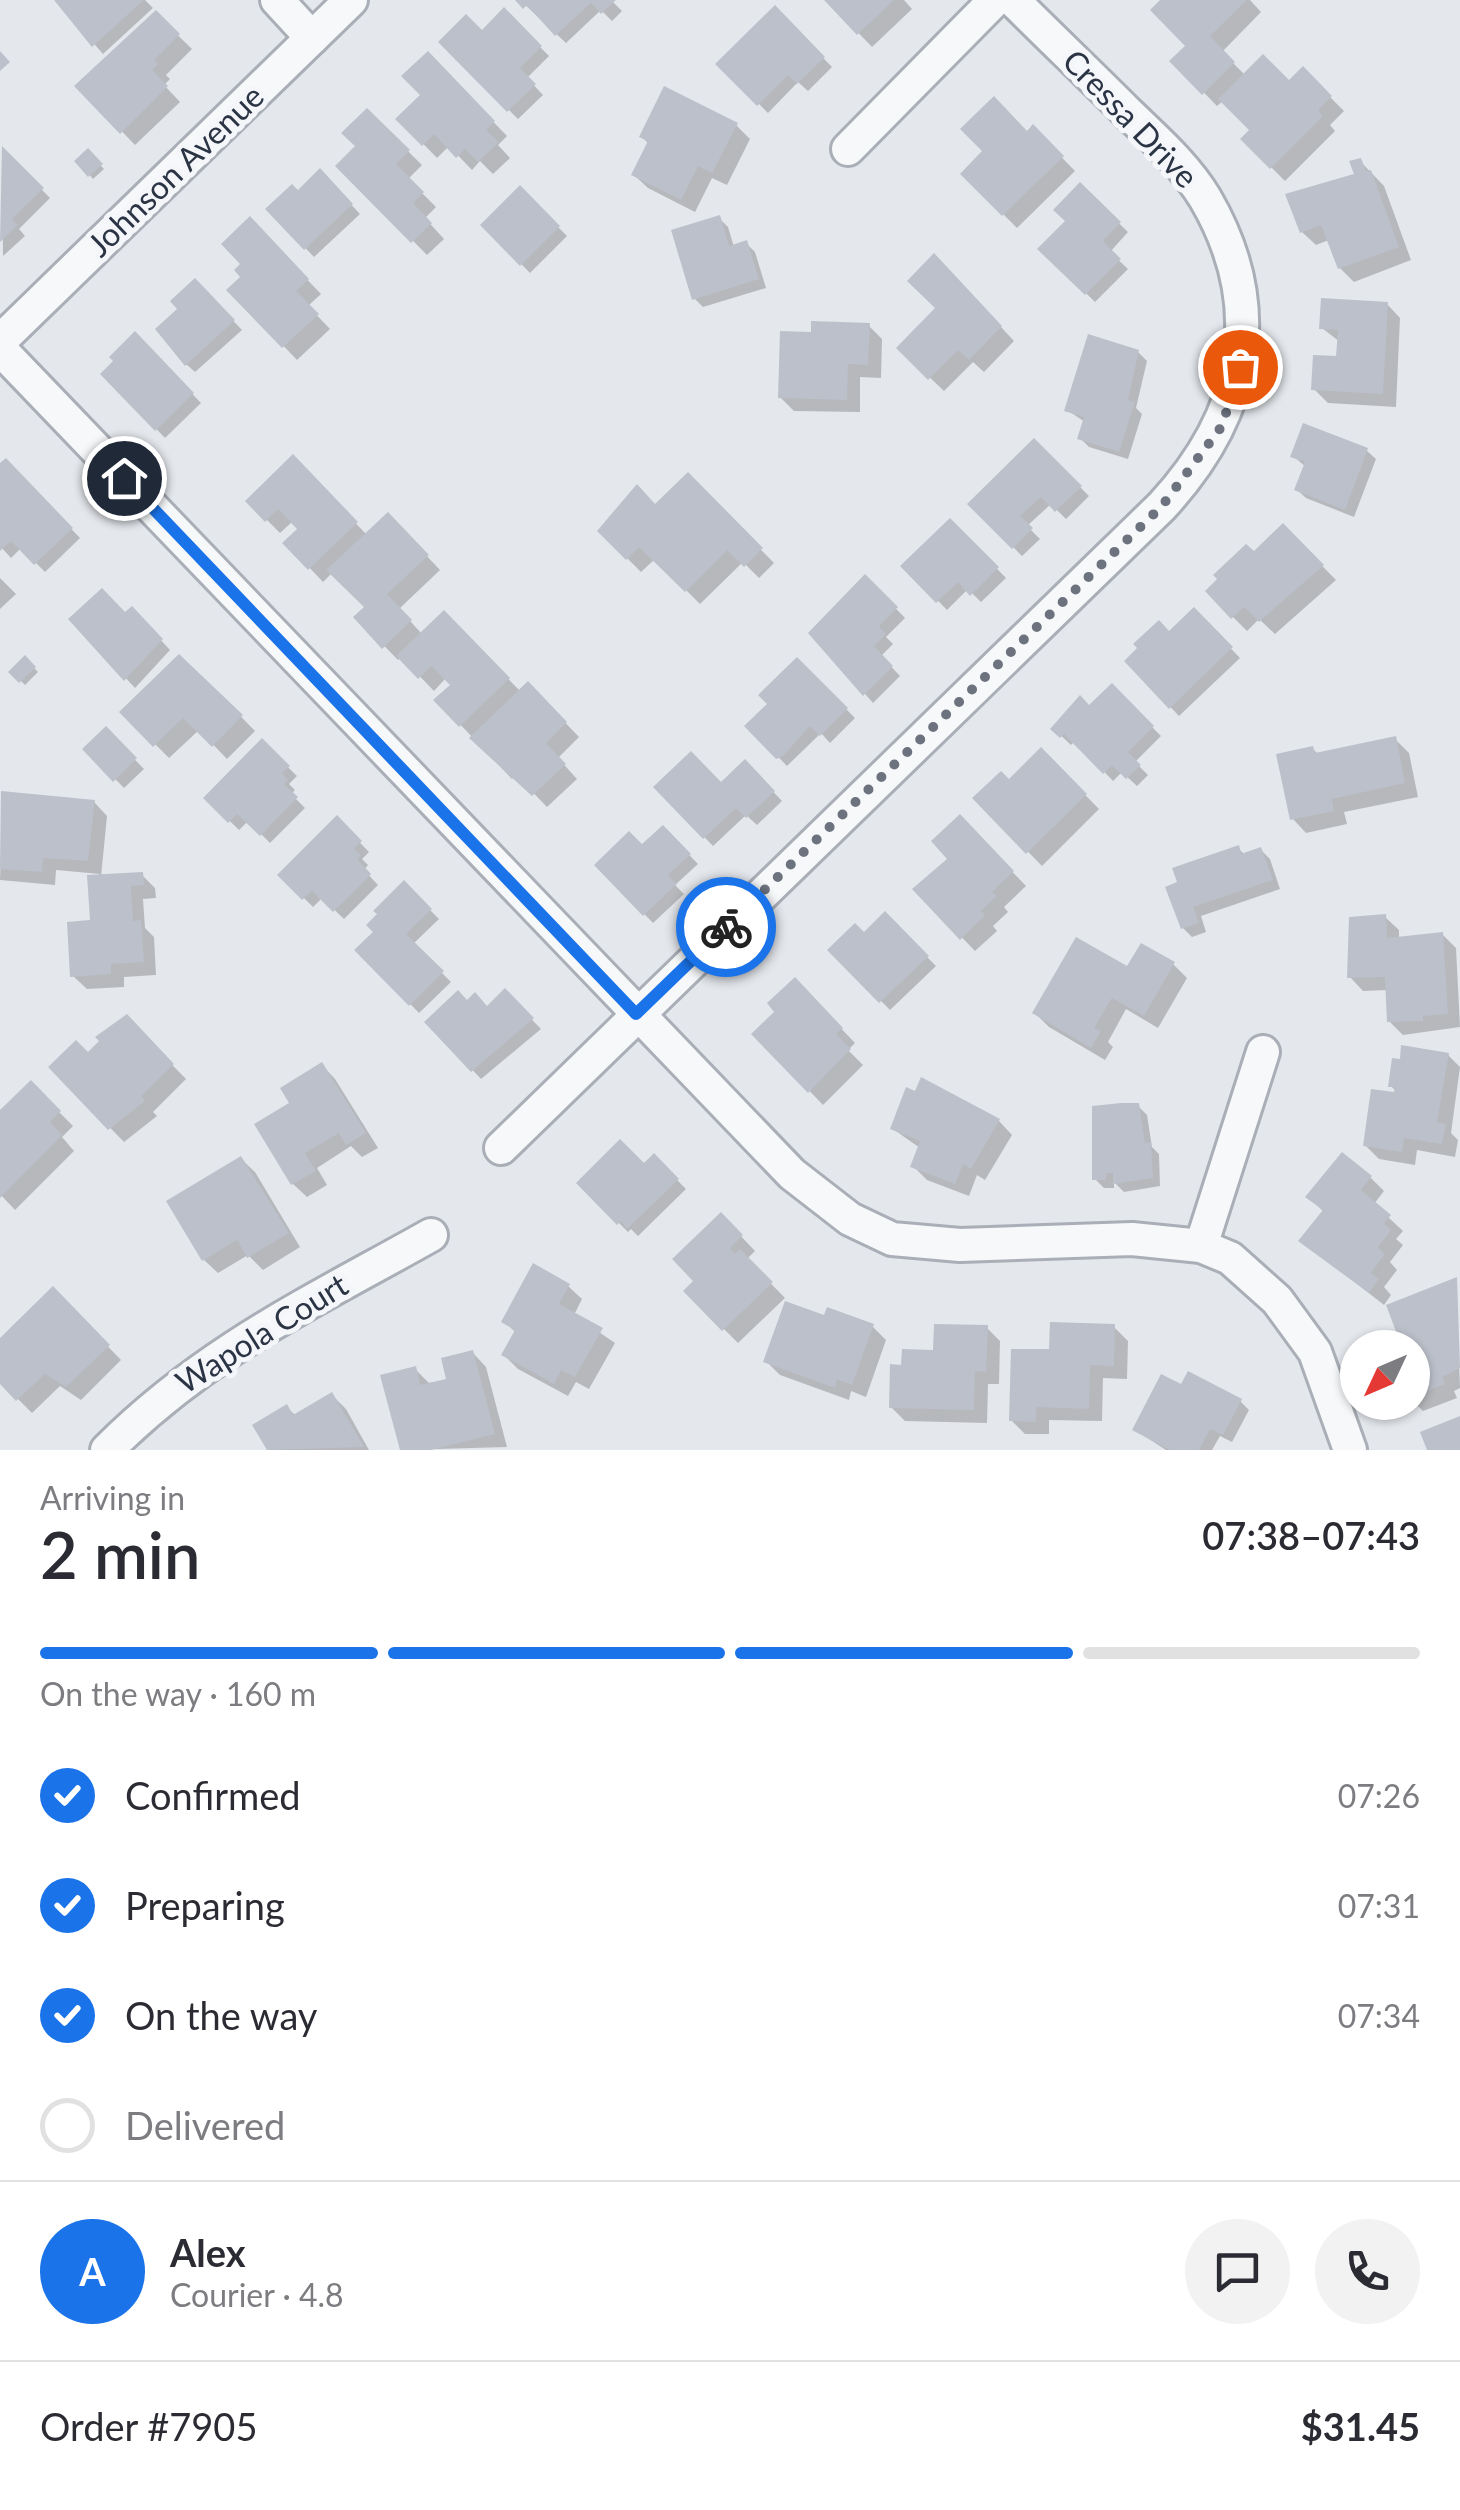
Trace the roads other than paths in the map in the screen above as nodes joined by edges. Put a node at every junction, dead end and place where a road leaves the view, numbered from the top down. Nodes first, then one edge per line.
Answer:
1 (276, 0) edge
2 (351, 0) edge
3 (995, 0) edge
4 (1013, 0) edge
5 (312, 38) junction
6 (848, 149) dead end
7 (0, 345) edge
8 (636, 1014) junction
9 (1262, 1052) dead end
10 (501, 1148) dead end
11 (430, 1236) dead end
12 (1200, 1246) junction
13 (107, 1450) edge
14 (1350, 1450) edge

1 - 5 street
2 - 5 street, Johnson Avenue
3 - 6 street
4 - 8 street, Cressa Drive
5 - 7 street, Johnson Avenue
7 - 8 street
8 - 10 street, Cressa Drive
8 - 12 street
9 - 12 street
11 - 13 street, Wapola Court
12 - 14 street

